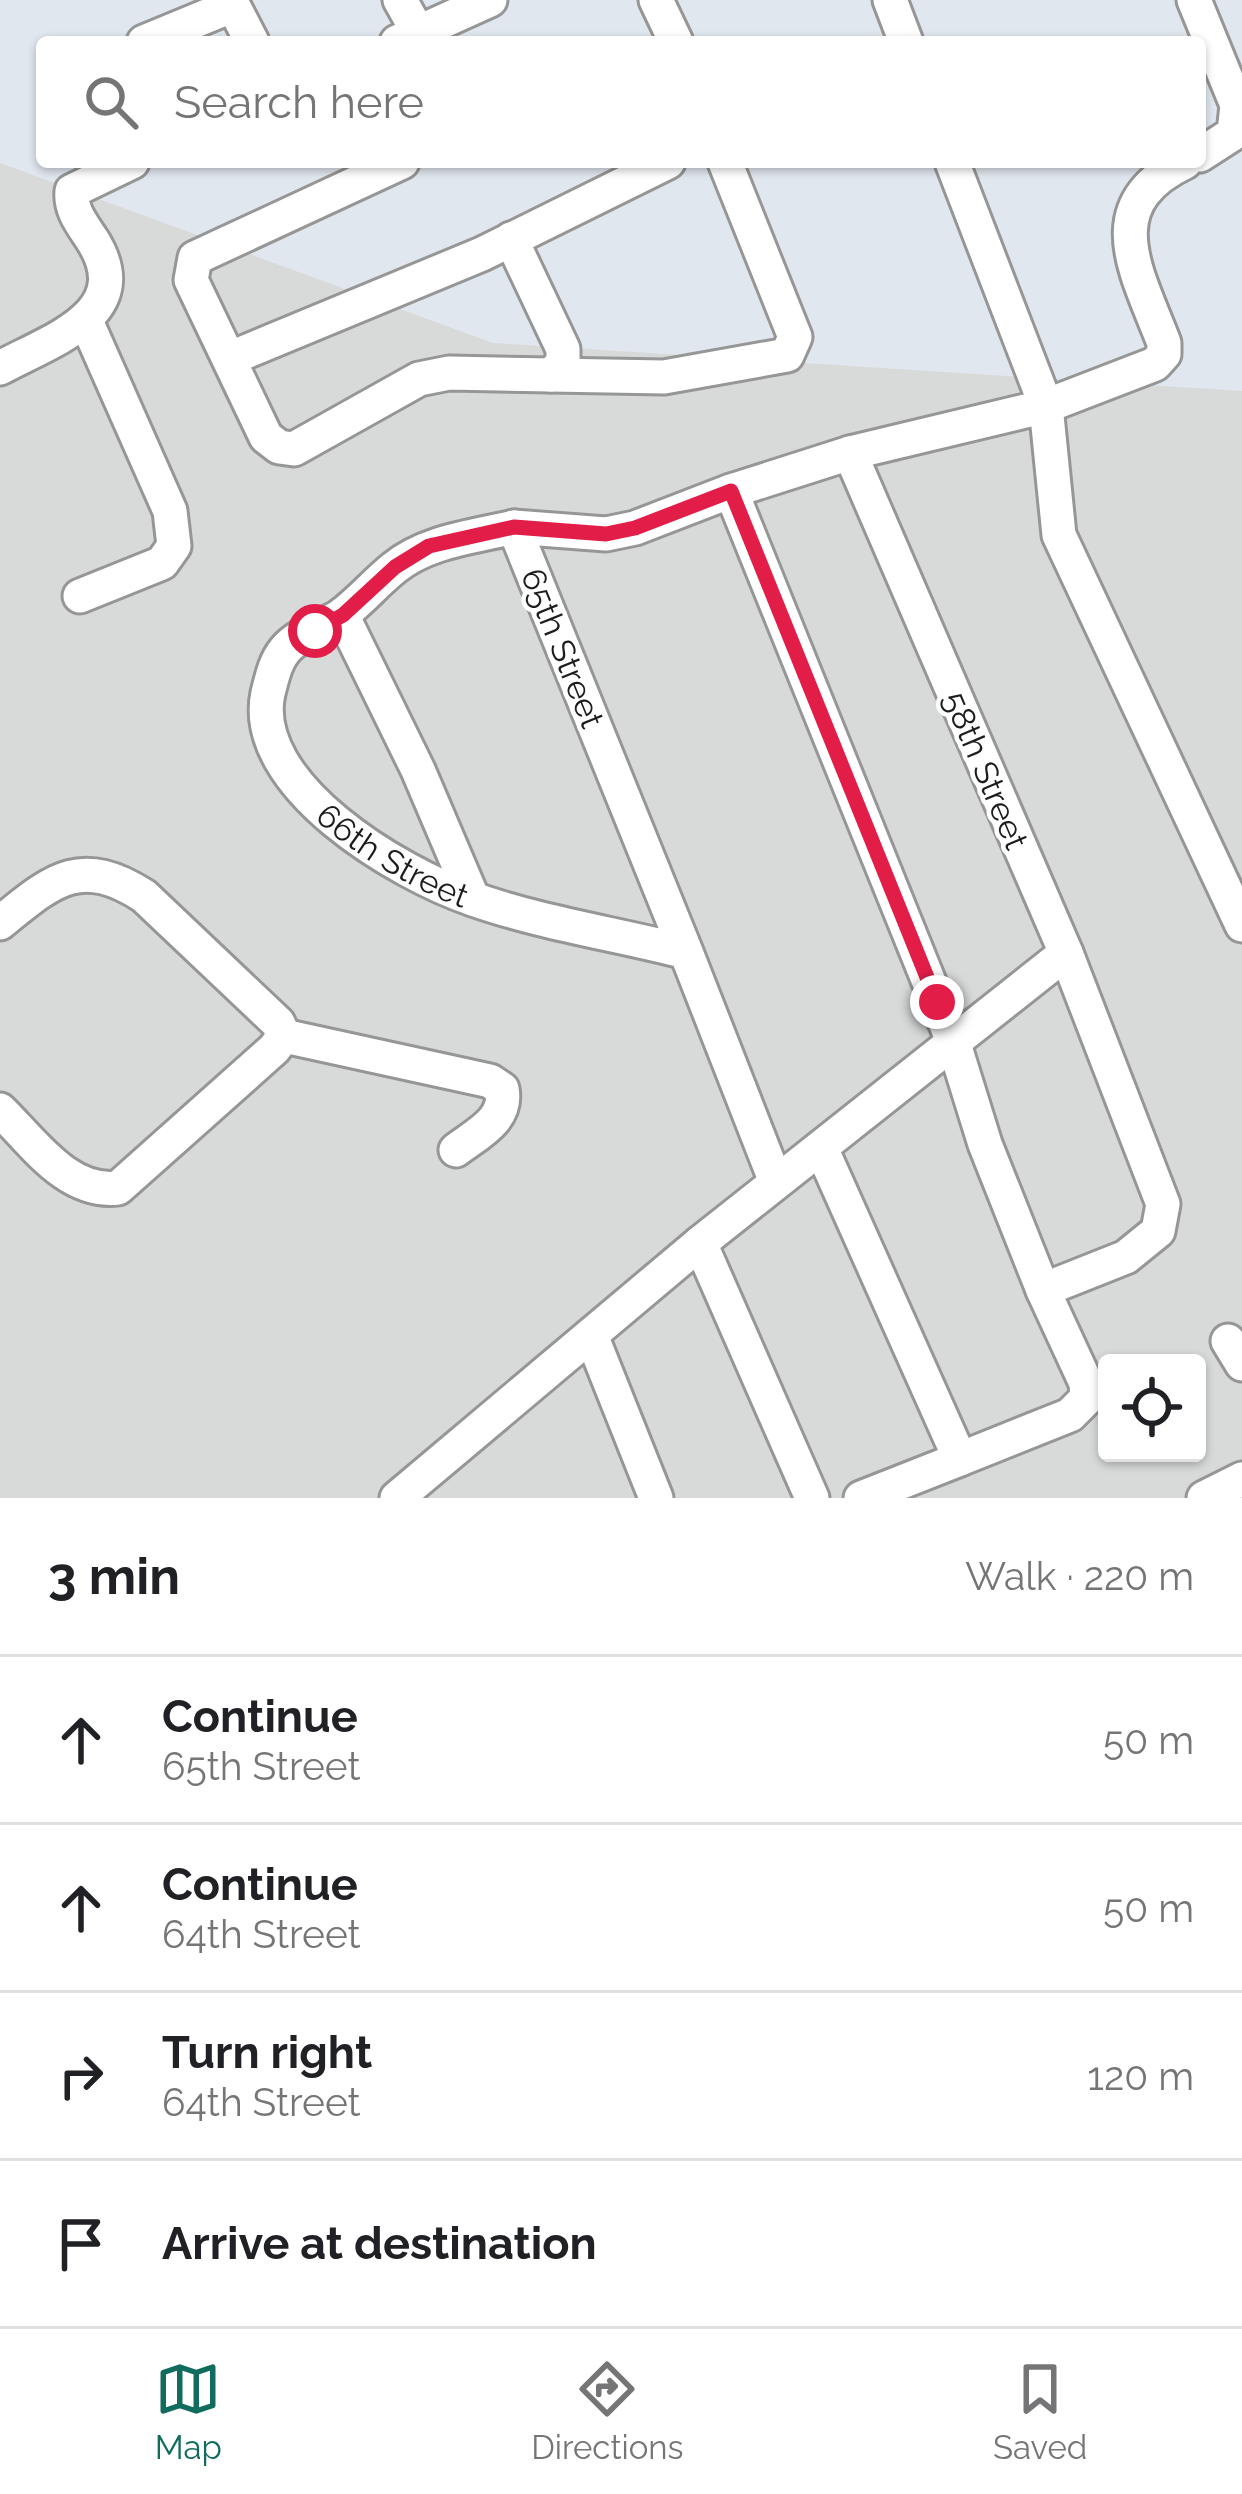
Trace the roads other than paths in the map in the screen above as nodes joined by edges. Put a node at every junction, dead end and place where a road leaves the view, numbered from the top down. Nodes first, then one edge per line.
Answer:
1 (400, 0) edge
2 (490, 0) edge
3 (656, 0) edge
4 (890, 0) edge
5 (1194, 0) edge
6 (159, 36) edge
7 (249, 36) edge
8 (407, 36) edge
9 (409, 36) edge
10 (669, 36) edge
11 (904, 36) edge
12 (1206, 151) edge
13 (120, 168) edge
14 (388, 168) edge
15 (656, 168) edge
16 (727, 168) edge
17 (954, 168) edge
18 (1173, 168) edge
19 (512, 239) junction
20 (86, 321) junction
21 (231, 358) junction
22 (0, 368) edge
23 (551, 375) junction
24 (1046, 406) junction
25 (850, 453) junction
26 (731, 491) junction
27 (514, 527) junction
28 (80, 596) dead end
29 (343, 615) junction
30 (473, 899) junction
31 (0, 923) edge
32 (1242, 925) edge
33 (686, 952) junction
34 (1066, 953) junction
35 (284, 1036) junction
36 (954, 1044) junction
37 (0, 1110) edge
38 (821, 1148) junction
39 (456, 1150) dead end
40 (776, 1181) junction
41 (700, 1243) junction
42 (1043, 1291) junction
43 (591, 1335) junction
44 (960, 1460) junction
45 (1242, 1479) edge
46 (397, 1498) edge
47 (656, 1498) edge
48 (812, 1498) edge
49 (861, 1498) edge
50 (1204, 1498) edge

1 - 8 street
2 - 9 street
3 - 10 street
4 - 11 street
5 - 12 street
6 - 7 street
13 - 20 street
14 - 21 street
15 - 19 street
16 - 23 street
17 - 24 street
18 - 24 street
19 - 21 street
19 - 23 street
20 - 22 street
20 - 28 street
21 - 23 street
24 - 25 street
24 - 32 street
25 - 26 street
25 - 34 street, 58th Street
26 - 27 street
26 - 36 street
27 - 29 street, 65th Street
27 - 33 street, 65th Street
29 - 30 street, 66th Street
29 - 30 street, 66th Street
30 - 33 street
31 - 35 street
33 - 40 street, 65th Street
34 - 36 street
34 - 42 street, 58th Street
35 - 37 street
35 - 39 street
36 - 38 street
36 - 42 street
38 - 40 street
38 - 44 street
40 - 41 street
41 - 43 street
41 - 48 street
42 - 44 street
43 - 46 street
43 - 47 street
44 - 49 street
45 - 50 street

